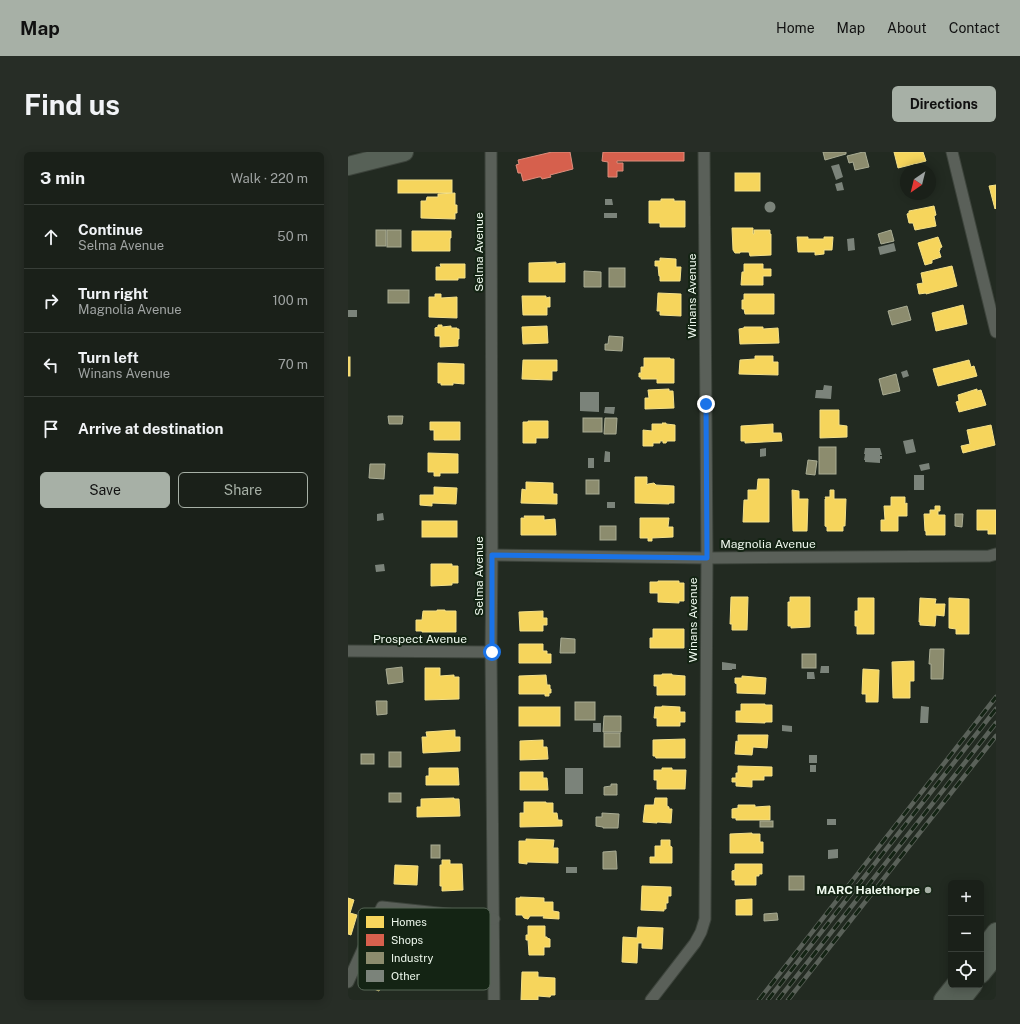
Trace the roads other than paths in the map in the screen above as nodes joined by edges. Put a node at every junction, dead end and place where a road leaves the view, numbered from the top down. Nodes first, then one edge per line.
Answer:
1 (404, 152) edge
2 (492, 152) edge
3 (704, 152) edge
4 (952, 152) edge
5 (348, 166) edge
6 (996, 332) edge
7 (996, 554) edge
8 (492, 555) junction
9 (707, 558) junction
10 (348, 652) edge
11 (492, 652) junction
12 (381, 908) edge
13 (399, 908) edge
14 (490, 919) edge
15 (494, 919) junction
16 (996, 932) edge
17 (984, 948) edge
18 (996, 955) edge
19 (358, 960) edge
20 (984, 970) edge
21 (348, 982) edge
22 (953, 988) edge
23 (971, 988) edge
24 (494, 1000) edge
25 (651, 1000) edge
26 (943, 1000) edge
27 (961, 1000) edge

1 - 5 main road
2 - 8 street, Selma Avenue
3 - 9 street, Winans Avenue
4 - 6 street
7 - 9 street, Magnolia Avenue
8 - 9 street, Magnolia Avenue
8 - 11 street, Selma Avenue
9 - 25 street, Winans Avenue
10 - 11 street, Prospect Avenue
11 - 15 street, Selma Avenue
12 - 13 street
14 - 15 street
15 - 24 street, Selma Avenue
16 - 17 main road
18 - 20 main road
19 - 21 street
22 - 26 main road
23 - 27 main road

